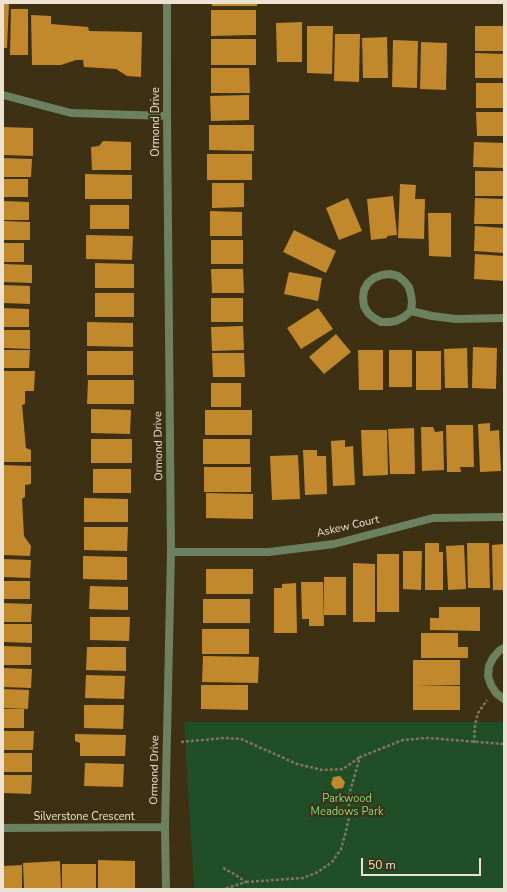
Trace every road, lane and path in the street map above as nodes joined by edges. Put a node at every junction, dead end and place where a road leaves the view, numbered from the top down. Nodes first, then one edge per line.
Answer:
1 (167, 3) edge
2 (3, 96) edge
3 (166, 116) junction
4 (411, 311) junction
5 (504, 318) edge
6 (504, 517) edge
7 (171, 552) junction
8 (504, 648) edge
9 (496, 693) junction
10 (504, 699) edge
11 (181, 742) dead end
12 (474, 743) junction
13 (504, 744) edge
14 (360, 757) junction
15 (165, 827) junction
16 (3, 828) edge
17 (223, 868) dead end
18 (246, 882) junction
19 (166, 889) edge
20 (224, 889) edge

1 - 3 street, Ormond Drive
2 - 3 street
3 - 7 street, Ormond Drive
4 - 4 street
4 - 5 street
6 - 7 street, Askew Court
7 - 15 street, Ormond Drive
8 - 9 street
9 - 10 street
9 - 12 path
11 - 14 path
12 - 13 path
12 - 14 path
14 - 18 path
15 - 16 street, Silverstone Crescent
15 - 19 street, Ormond Drive
17 - 18 path
18 - 20 path

